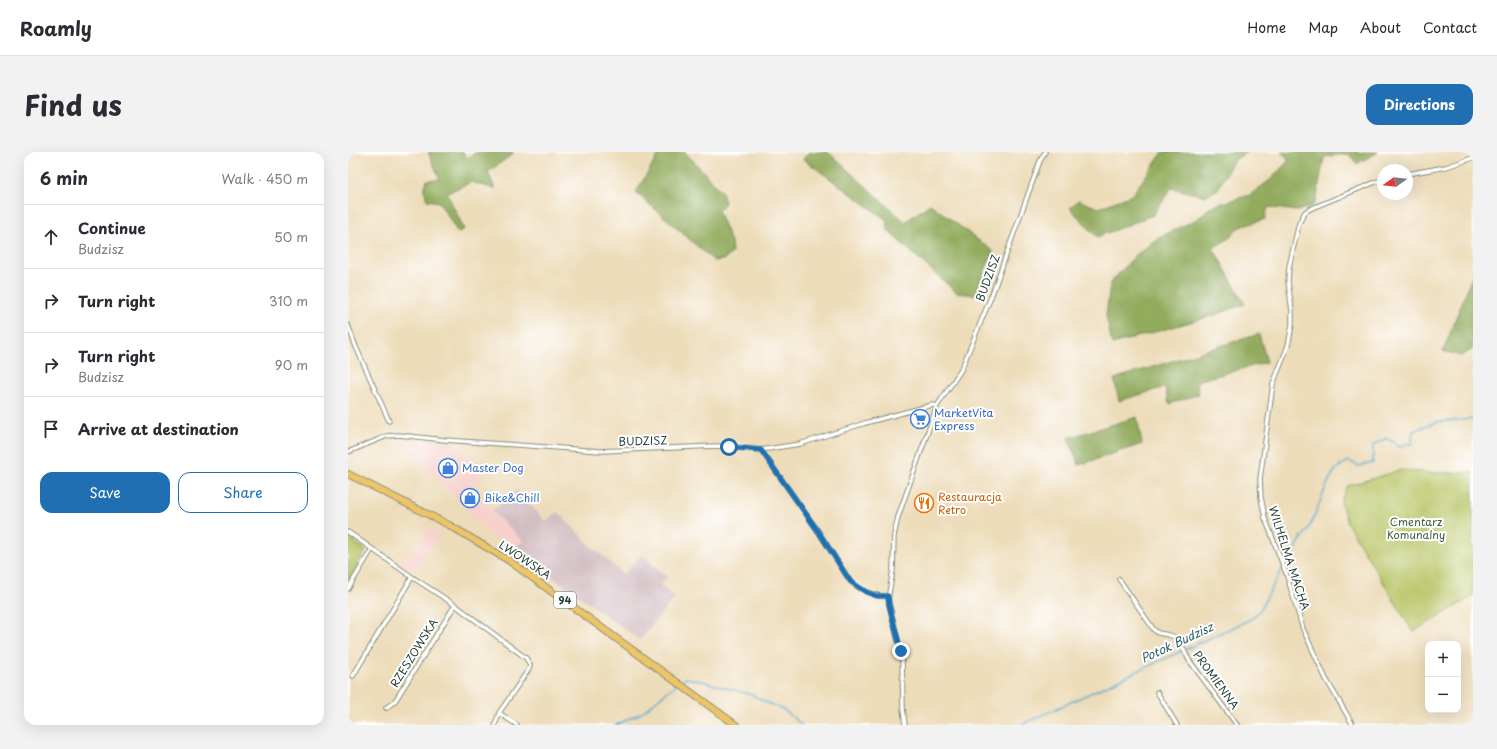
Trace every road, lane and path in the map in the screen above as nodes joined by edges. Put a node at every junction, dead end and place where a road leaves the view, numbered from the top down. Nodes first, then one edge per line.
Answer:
1 (1046, 152) edge
2 (1473, 158) edge
3 (1413, 173) edge
4 (1377, 182) edge
5 (348, 325) edge
6 (937, 406) junction
7 (389, 421) dead end
8 (761, 450) junction
9 (348, 452) edge
10 (348, 475) edge
11 (348, 532) edge
12 (372, 549) junction
13 (412, 577) junction
14 (1119, 579) dead end
15 (348, 589) edge
16 (888, 596) junction
17 (455, 605) junction
18 (353, 676) dead end
19 (1157, 692) dead end
20 (386, 708) dead end
21 (499, 713) junction
22 (495, 725) edge
23 (517, 725) edge
24 (736, 725) edge
25 (905, 725) edge
26 (1177, 725) edge
27 (1237, 725) edge
28 (1354, 725) edge

1 - 6 street, BUDZISZ
2 - 3 street
4 - 28 street, WILHELMA MACHA
5 - 7 street
6 - 8 street, BUDZISZ
6 - 16 street, BUDZISZ
8 - 9 street, BUDZISZ
8 - 16 street
10 - 24 main road, LWOWSKA / 94
11 - 12 street
12 - 13 street
12 - 15 street
13 - 17 street
13 - 18 street
14 - 27 street, PROMIENNA
16 - 25 street, BUDZISZ
17 - 20 street, RZESZOWSKA
17 - 21 street
19 - 26 street
21 - 22 street
21 - 23 street

